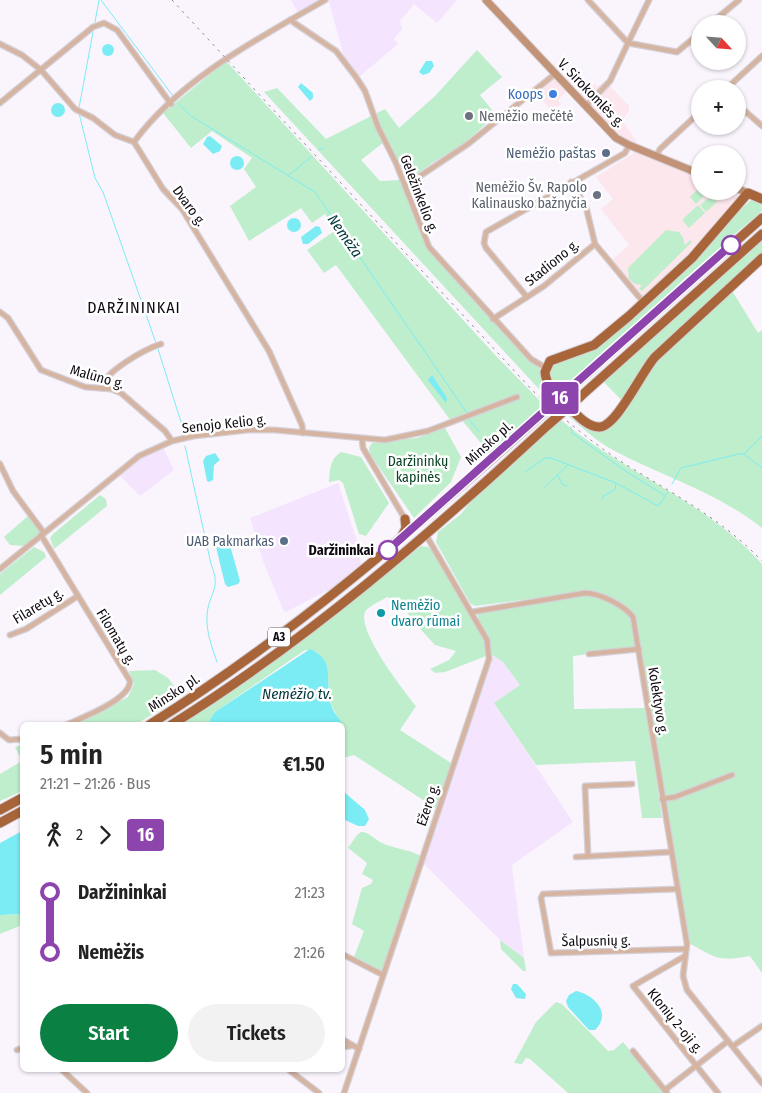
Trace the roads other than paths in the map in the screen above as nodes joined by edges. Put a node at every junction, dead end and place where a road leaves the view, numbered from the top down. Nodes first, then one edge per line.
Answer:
1 (325, 0) edge
2 (486, 0) edge
3 (588, 0) edge
4 (650, 0) edge
5 (739, 0) edge
6 (721, 15) edge
7 (290, 20) junction
8 (691, 40) edge
9 (628, 43) junction
10 (0, 44) edge
11 (762, 56) edge
12 (41, 70) junction
13 (555, 74) junction
14 (736, 80) edge
15 (0, 103) edge
16 (171, 104) junction
17 (586, 106) junction
18 (746, 112) edge
19 (691, 120) edge
20 (762, 126) edge
21 (134, 142) junction
22 (629, 145) junction
23 (656, 156) junction
24 (691, 170) edge
25 (571, 182) junction
26 (405, 186) junction
27 (748, 194) joint
28 (761, 198) edge
29 (762, 217) edge
30 (762, 234) edge
31 (596, 244) junction
32 (762, 258) edge
33 (527, 297) junction
34 (644, 303) junction
35 (0, 312) edge
36 (493, 319) junction
37 (161, 344) dead end
38 (546, 368) junction
39 (101, 388) junction
40 (517, 398) dead end
41 (303, 433) junction
42 (362, 439) junction
43 (172, 441) junction
44 (0, 464) edge
45 (404, 519) junction
46 (423, 521) junction
47 (42, 534) junction
48 (426, 534) junction
49 (401, 539) junction
50 (0, 569) edge
51 (78, 596) junction
52 (472, 612) junction
53 (10, 635) dead end
54 (639, 649) junction
55 (589, 654) dead end
56 (72, 722) edge
57 (154, 722) edge
58 (175, 722) edge
59 (0, 733) edge
60 (20, 739) edge
61 (732, 775) dead end
62 (632, 784) dead end
63 (20, 799) edge
64 (662, 799) junction
65 (0, 810) edge
66 (20, 812) edge
67 (0, 823) edge
68 (671, 852) junction
69 (588, 856) junction
70 (576, 857) dead end
71 (677, 890) junction
72 (686, 949) junction
73 (345, 956) edge
74 (686, 956) junction
75 (383, 975) junction
76 (762, 1026) edge
77 (345, 1041) edge
78 (728, 1041) junction
79 (352, 1046) junction
80 (733, 1046) junction
81 (345, 1047) edge
82 (359, 1049) junction
83 (633, 1051) dead end
84 (697, 1066) junction
85 (64, 1072) edge
86 (292, 1072) edge
87 (762, 1073) edge
88 (757, 1076) junction
89 (762, 1083) edge
90 (666, 1092) edge
91 (87, 1093) edge
92 (319, 1093) edge
93 (344, 1093) edge
94 (718, 1093) edge

1 - 7 street
2 - 13 main road, V. Sirokomlės g.
3 - 9 street
4 - 9 street
5 - 6 street
7 - 16 street
7 - 26 street, Geležinkelio g.
8 - 9 street
9 - 17 street
10 - 12 street
11 - 14 street
12 - 15 street
12 - 16 street
12 - 21 street
13 - 17 main road, V. Sirokomlės g.
13 - 26 street
16 - 21 street
17 - 22 main road, V. Sirokomlės g.
18 - 20 street
19 - 23 street
21 - 41 street, Dvaro g.
22 - 23 main road, V. Sirokomlės g.
22 - 25 street
23 - 24 main road, V. Sirokomlės g.
25 - 31 street, Stadiono g.
25 - 33 street, Stadiono g.
26 - 36 street, Geležinkelio g.
27 - 28 highway
27 - 34 highway
29 - 46 highway, Minsko pl. / A3, bridge
30 - 48 highway, Minsko pl. / A3, bridge
31 - 33 street, Stadiono g.
31 - 34 street, Stadiono g.
32 - 38 highway
33 - 36 street
34 - 38 highway
35 - 39 street, Malūno g.
36 - 38 street, Geležinkelio g.
37 - 39 street
39 - 43 street, Malūno g.
40 - 42 street, Senojo Kelio g.
41 - 42 street, Senojo Kelio g.
41 - 43 street, Senojo Kelio g.
42 - 45 street
43 - 47 street, Senojo Kelio g.
44 - 47 street, Filomatų g.
45 - 46 highway
45 - 49 highway
46 - 49 highway, Minsko pl. / A3
47 - 50 street, Senojo Kelio g.
47 - 51 street, Filomatų g.
48 - 52 street, Ežero g.
48 - 58 highway, Minsko pl. / A3
49 - 57 highway, Minsko pl. / A3
51 - 53 street, Filaretų g.
51 - 56 street, Filomatų g.
52 - 54 street, Kolektyvo g.
52 - 75 street, Ežero g.
54 - 55 street
54 - 64 street, Kolektyvo g.
59 - 60 street
61 - 64 street
62 - 69 street
63 - 65 highway
64 - 68 street, Kolektyvo g.
66 - 67 highway
68 - 69 street
68 - 71 street, Kolektyvo g.
69 - 70 street
71 - 72 street, Kolektyvo g.
71 - 72 street, Šalpusnių g.
72 - 74 street, Kolektyvo g.
73 - 75 street
74 - 78 street, Kolektyvo g.
74 - 84 street, Klonių 2-oji g.
75 - 82 street, Ežero g.
76 - 80 street
77 - 79 street
78 - 80 street, Kolektyvo g.
78 - 84 street
79 - 81 street
79 - 82 street
80 - 88 street, Kolektyvo g.
82 - 93 street, Ežero g.
83 - 90 street
84 - 90 street
84 - 94 street, Klonių 2-oji g.
85 - 91 street
86 - 92 street
87 - 88 street
88 - 89 street, Kolektyvo g.

